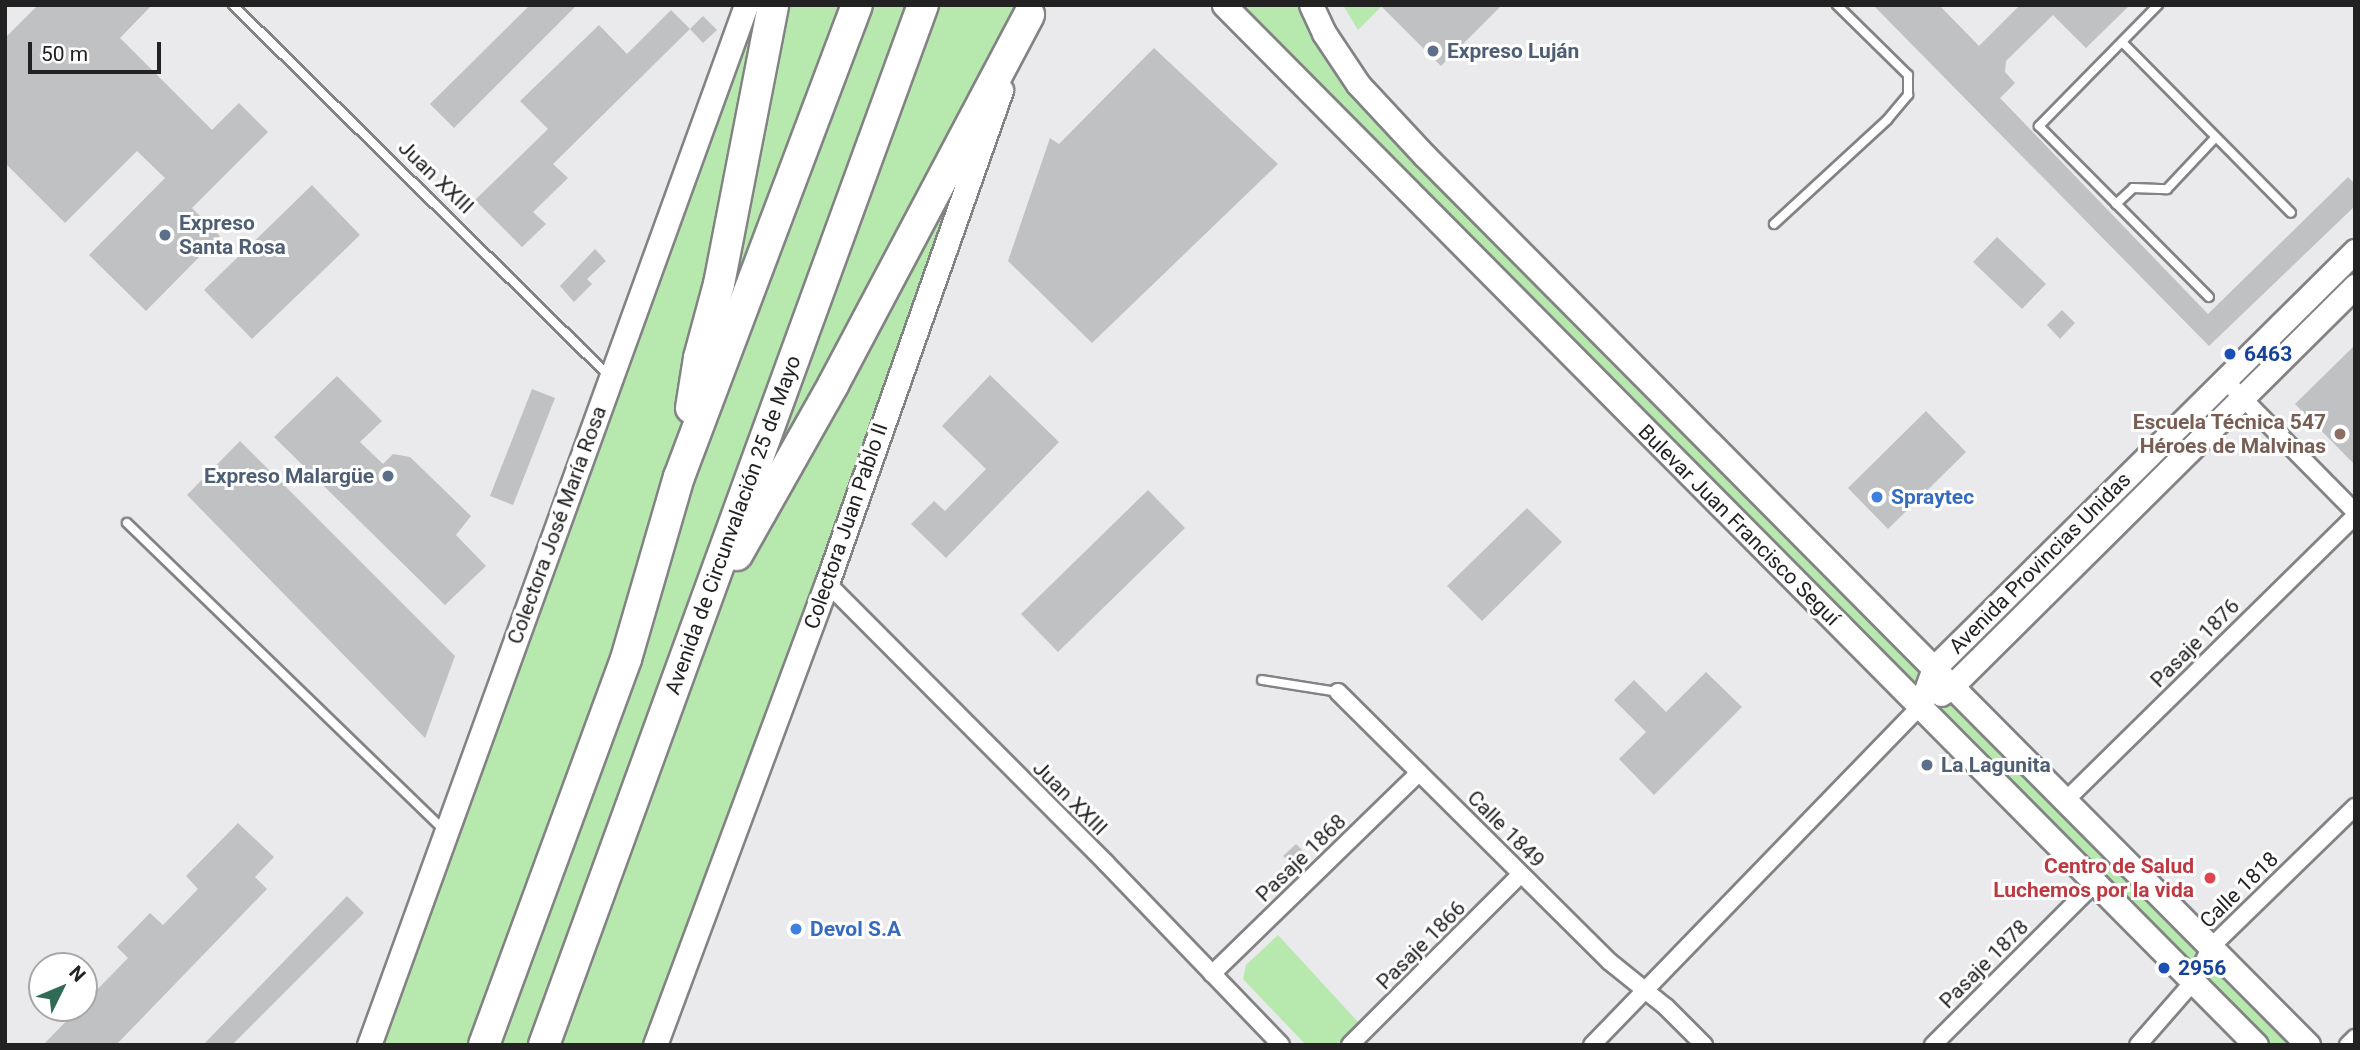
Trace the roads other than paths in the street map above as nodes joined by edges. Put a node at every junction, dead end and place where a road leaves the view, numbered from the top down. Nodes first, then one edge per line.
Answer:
1 (233, 5) edge
2 (746, 5) edge
3 (773, 5) edge
4 (857, 5) edge
5 (923, 5) edge
6 (1224, 5) edge
7 (1311, 5) edge
8 (1837, 5) edge
9 (2158, 5) edge
10 (1031, 10) edge
11 (2122, 42) junction
12 (2216, 137) junction
13 (2116, 204) junction
14 (2291, 213) dead end
15 (1774, 224) dead end
16 (2355, 251) edge
17 (2355, 286) edge
18 (2209, 297) dead end
19 (610, 377) junction
20 (2224, 379) junction
21 (2242, 398) junction
22 (679, 477) junction
23 (2355, 514) edge
24 (127, 523) dead end
25 (827, 583) junction
26 (695, 628) junction
27 (1934, 668) junction
28 (1262, 680) dead end
29 (1952, 686) junction
30 (1338, 692) joint
31 (1920, 707) junction
32 (1419, 773) junction
33 (2065, 801) junction
34 (2355, 807) edge
35 (446, 832) junction
36 (1521, 874) junction
37 (2095, 883) junction
38 (2211, 947) junction
39 (1212, 974) junction
40 (2193, 982) junction
41 (1646, 991) junction
42 (2355, 1038) edge
43 (369, 1045) edge
44 (484, 1045) edge
45 (544, 1045) edge
46 (655, 1045) edge
47 (1281, 1045) edge
48 (1350, 1045) edge
49 (1592, 1045) edge
50 (1704, 1045) edge
51 (1933, 1045) edge
52 (2138, 1045) edge
53 (2256, 1045) edge
54 (2308, 1045) edge
55 (2348, 1045) edge

1 - 19 lane, Juan XXIII
2 - 19 main road, Colectora José María Rosa
3 - 22 highway
4 - 22 highway
5 - 26 highway, Avenida de Circunvalación 25 de Mayo
6 - 31 main road, Bulevar Juan Francisco Seguí
7 - 27 main road, Bulevar Juan Francisco Seguí
8 - 15 lane
9 - 11 lane
10 - 25 main road, Colectora Juan Pablo II
10 - 26 highway
11 - 12 lane
11 - 13 lane
12 - 13 lane
12 - 14 lane
13 - 18 lane
16 - 20 main road, Avenida Provincias Unidas
17 - 21 main road, Avenida Provincias Unidas
19 - 35 main road, Colectora José María Rosa
20 - 21 street
20 - 27 main road, Avenida Provincias Unidas
21 - 23 street
21 - 29 main road, Avenida Provincias Unidas
22 - 44 highway
23 - 33 street, Pasaje 1876
24 - 35 lane
25 - 39 street, Juan XXIII
25 - 46 main road, Colectora Juan Pablo II
26 - 45 highway, Avenida de Circunvalación 25 de Mayo
27 - 29 main road, Bulevar Juan Francisco Seguí
27 - 31 main road, Avenida Provincias Unidas
28 - 30 lane, Calle 1849
29 - 31 main road, Avenida Provincias Unidas
29 - 33 main road, Bulevar Juan Francisco Seguí
30 - 32 street, Calle 1849
31 - 37 main road, Bulevar Juan Francisco Seguí
31 - 41 street, Avenida Provincias Unidas
32 - 36 street, Calle 1849
32 - 39 street, Pasaje 1868
33 - 38 main road, Bulevar Juan Francisco Seguí
34 - 38 street, Calle 1818
35 - 43 main road, Colectora José María Rosa
36 - 41 street, Calle 1849
36 - 48 street, Pasaje 1866
37 - 40 main road, Bulevar Juan Francisco Seguí
37 - 51 street, Pasaje 1878
38 - 40 street, Calle 1818
38 - 54 main road, Bulevar Juan Francisco Seguí
39 - 47 street, Juan XXIII
40 - 52 street, Calle 1818
40 - 53 main road, Bulevar Juan Francisco Seguí
41 - 49 street, Avenida Provincias Unidas
41 - 50 street, Calle 1849
42 - 55 street

